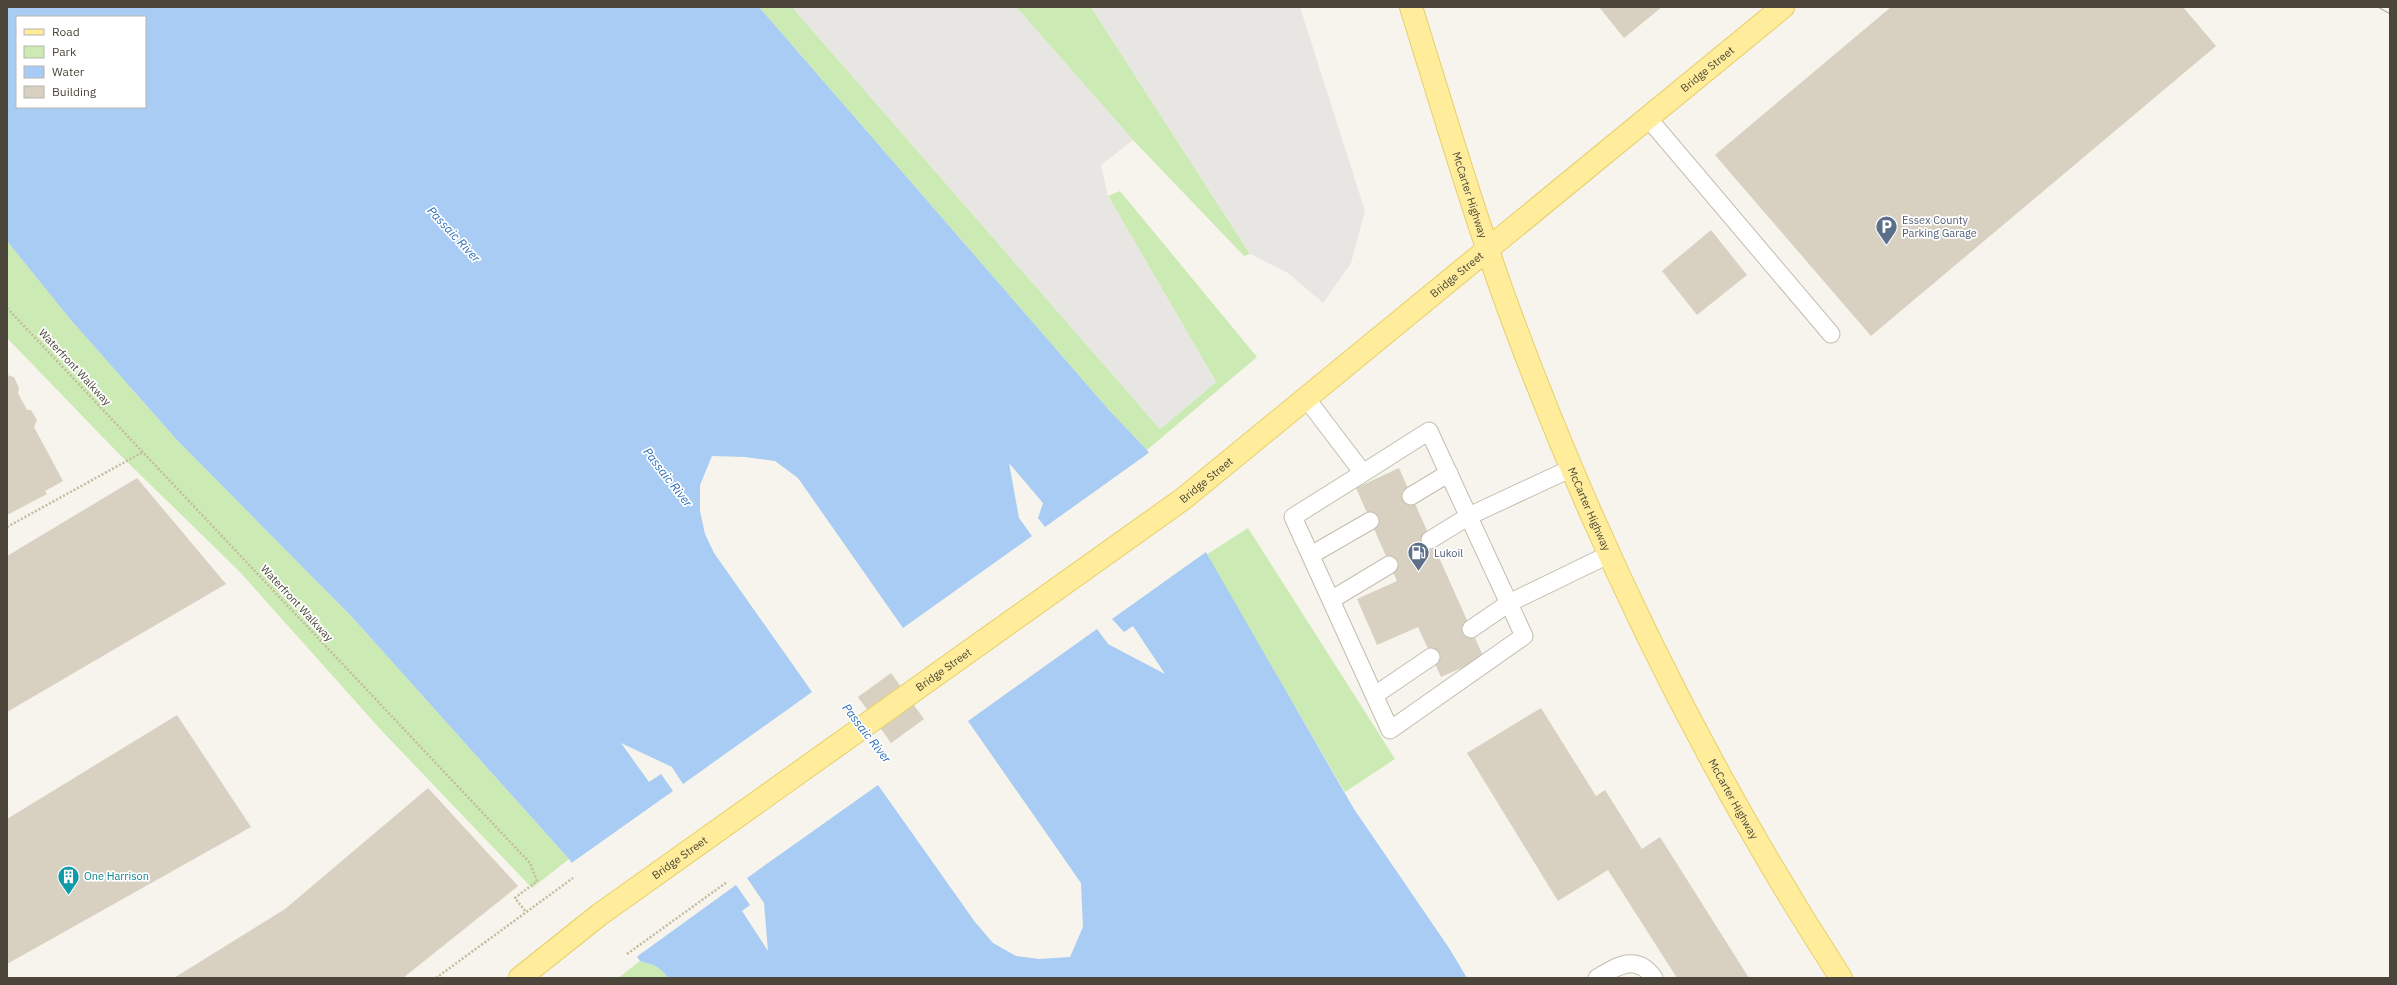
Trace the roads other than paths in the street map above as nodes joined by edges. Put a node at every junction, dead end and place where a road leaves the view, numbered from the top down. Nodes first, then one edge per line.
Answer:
1 (1411, 7) edge
2 (1783, 7) edge
3 (1648, 118) junction
4 (1488, 249) junction
5 (1831, 334) dead end
6 (1306, 398) junction
7 (1572, 468) junction
8 (1363, 474) junction
9 (1449, 474) junction
10 (1411, 496) dead end
11 (1469, 516) junction
12 (1370, 521) dead end
13 (1430, 540) dead end
14 (1610, 554) junction
15 (1311, 555) junction
16 (1389, 565) dead end
17 (1331, 600) junction
18 (1509, 603) junction
19 (1471, 629) dead end
20 (1431, 657) dead end
21 (1374, 695) junction
22 (520, 978) edge
23 (1597, 978) edge
24 (1654, 978) edge
25 (1841, 978) edge

1 - 4 main road, McCarter Highway
2 - 3 main road, Bridge Street
3 - 4 main road, Bridge Street
3 - 5 lane
4 - 6 main road, Bridge Street
4 - 7 main road, McCarter Highway
6 - 8 lane
6 - 22 main road, Bridge Street
7 - 11 lane
7 - 14 main road, McCarter Highway
8 - 9 lane
8 - 15 lane
9 - 10 lane
9 - 11 lane
11 - 13 lane
11 - 18 lane
12 - 15 lane
14 - 18 lane
14 - 25 main road, McCarter Highway
15 - 17 lane
16 - 17 lane
17 - 21 lane
18 - 19 lane
18 - 21 lane
20 - 21 lane
23 - 24 lane

